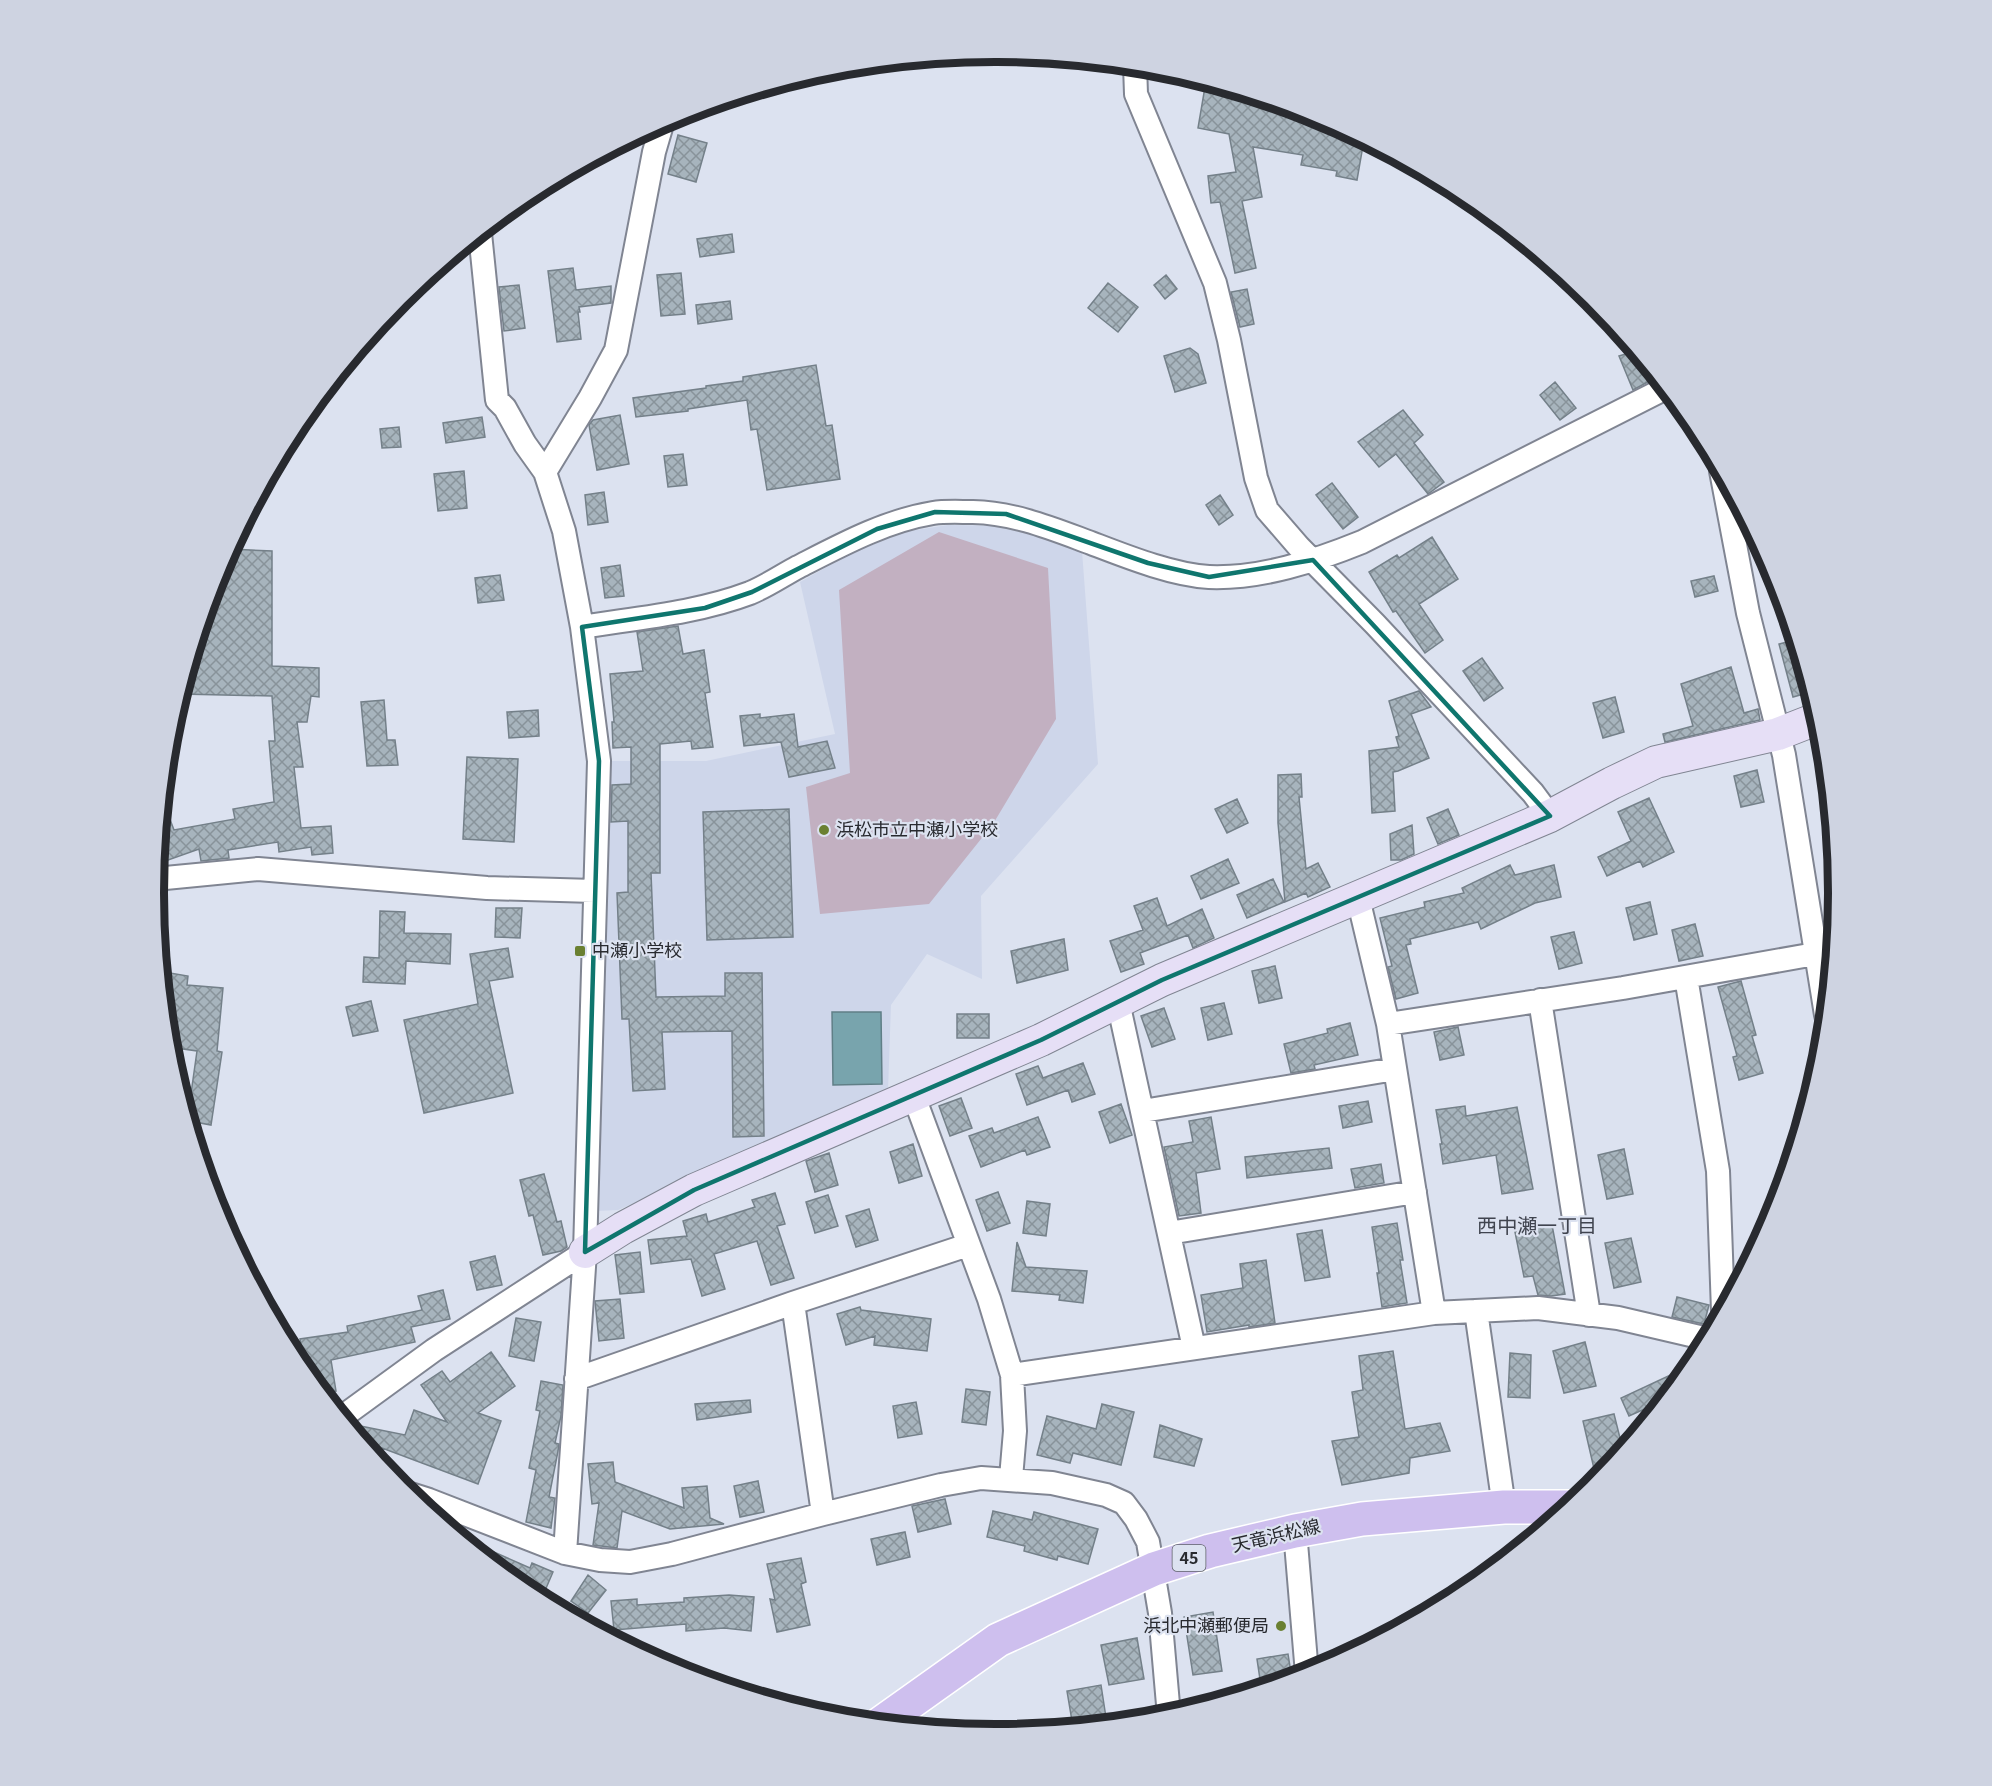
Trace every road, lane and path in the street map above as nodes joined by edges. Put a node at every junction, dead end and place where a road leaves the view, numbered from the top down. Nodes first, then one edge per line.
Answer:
1 (1135, 73) edge
2 (659, 133) edge
3 (481, 241) edge
4 (1659, 391) edge
5 (545, 472) junction
6 (1725, 494) edge
7 (1313, 560) junction
8 (582, 627) junction
9 (1810, 722) edge
10 (1778, 734) junction
11 (1550, 816) junction
12 (165, 878) edge
13 (594, 891) junction
14 (1358, 898) junction
15 (1815, 954) junction
16 (1686, 977) junction
17 (1821, 989) edge
18 (1540, 1000) junction
19 (1118, 1002) junction
20 (1388, 1024) junction
21 (1395, 1069) junction
22 (913, 1094) junction
23 (1143, 1111) junction
24 (1415, 1192) junction
25 (1169, 1233) junction
26 (968, 1245) junction
27 (585, 1252) junction
28 (1722, 1297) edge
29 (793, 1303) junction
30 (1476, 1311) junction
31 (1434, 1313) junction
32 (1589, 1315) junction
33 (1698, 1337) edge
34 (1194, 1348) junction
35 (1012, 1375) junction
36 (576, 1379) junction
37 (348, 1413) edge
38 (1011, 1478) junction
39 (428, 1500) edge
40 (1555, 1508) edge
41 (1533, 1509) edge
42 (823, 1514) junction
43 (1295, 1531) junction
44 (565, 1553) junction
45 (1154, 1569) junction
46 (1306, 1664) edge
47 (1169, 1706) edge
48 (889, 1717) edge

1 - 7 street
2 - 5 street
3 - 5 street
4 - 7 street
5 - 8 street
6 - 10 street
7 - 8 street
7 - 11 street
8 - 13 street
9 - 10 street
10 - 11 street
10 - 15 street
11 - 14 street
12 - 13 street
13 - 27 street
14 - 19 street
14 - 20 street
15 - 16 street
15 - 17 street
16 - 18 street
16 - 28 street
18 - 20 street
18 - 32 street
19 - 22 street
19 - 23 street
20 - 21 street
21 - 23 street
21 - 24 street
22 - 26 street
22 - 27 street
23 - 25 street
24 - 25 street
24 - 31 street
25 - 34 street
26 - 29 street
26 - 35 street
27 - 36 street
27 - 37 street
29 - 36 street
29 - 42 street
30 - 31 street
30 - 32 street
30 - 41 street
31 - 34 street
32 - 33 street
34 - 35 street
35 - 38 street
36 - 44 street
38 - 42 street
38 - 45 street
39 - 44 street
40 - 41 main road, 天竜浜松線 / 45
41 - 43 main road, 天竜浜松線 / 45
42 - 44 street
43 - 45 main road, 天竜浜松線 / 45
43 - 46 street
45 - 47 street
45 - 48 main road, 天竜浜松線 / 45

